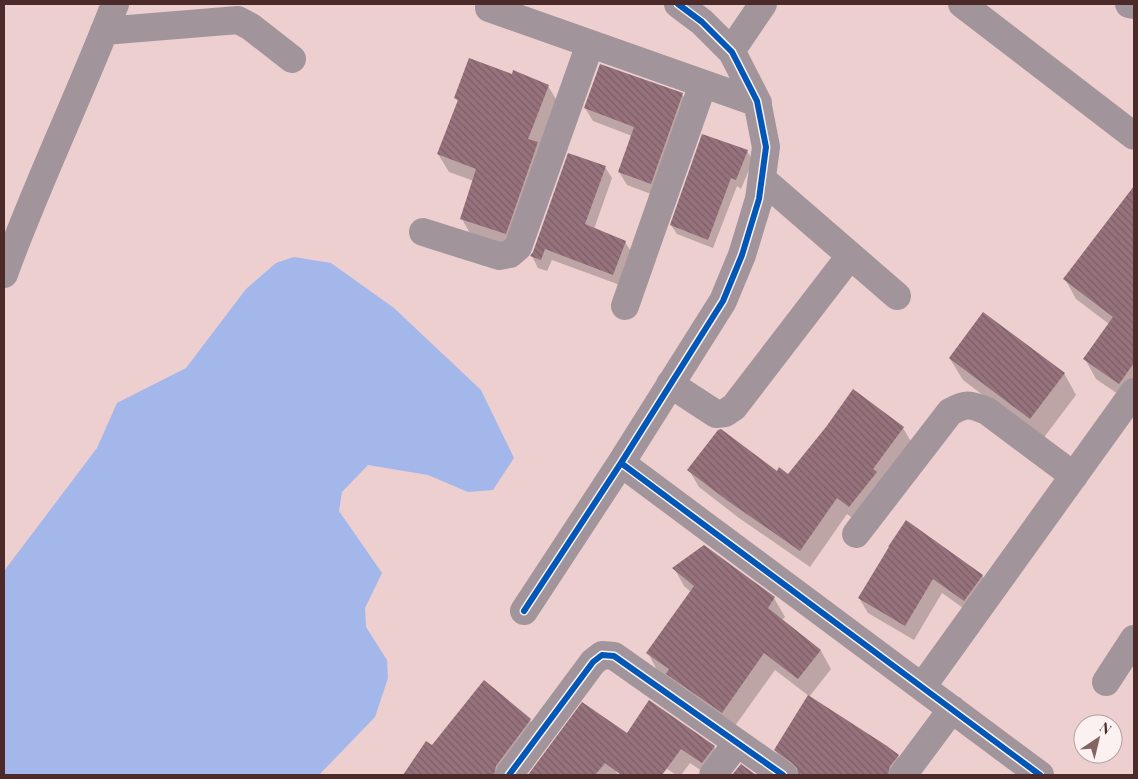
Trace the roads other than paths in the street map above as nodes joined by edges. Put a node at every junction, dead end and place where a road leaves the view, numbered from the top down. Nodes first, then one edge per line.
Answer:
1 (115, 4) edge
2 (678, 4) edge
3 (763, 4) edge
4 (962, 4) edge
5 (1129, 4) edge
6 (1134, 5) edge
7 (489, 8) dead end
8 (104, 31) junction
9 (590, 44) junction
10 (731, 51) junction
11 (292, 59) dead end
12 (703, 84) junction
13 (758, 103) junction
14 (1134, 136) edge
15 (762, 179) junction
16 (423, 232) dead end
17 (850, 256) junction
18 (4, 274) edge
19 (896, 296) dead end
20 (625, 306) dead end
21 (670, 384) junction
22 (1134, 392) edge
23 (621, 463) junction
24 (1074, 476) junction
25 (856, 534) dead end
26 (524, 611) dead end
27 (1133, 645) edge
28 (1106, 682) dead end
29 (922, 687) junction
30 (952, 709) junction
31 (737, 743) junction
32 (509, 775) edge
33 (713, 775) edge
34 (783, 775) edge
35 (903, 775) edge
36 (1040, 775) edge

1 - 8 street
2 - 10 street
3 - 10 street
4 - 14 street
5 - 6 street
7 - 9 street
8 - 11 street
8 - 18 street
9 - 12 street
9 - 16 street
10 - 13 street
12 - 13 street
12 - 20 street
13 - 15 street
15 - 17 street
15 - 21 street
17 - 19 street
17 - 21 street
21 - 23 street
22 - 24 street
23 - 26 street
23 - 29 street
24 - 25 street
24 - 29 street
27 - 28 street
29 - 30 street
30 - 35 street
30 - 36 street
31 - 32 street
31 - 33 street
31 - 34 street

